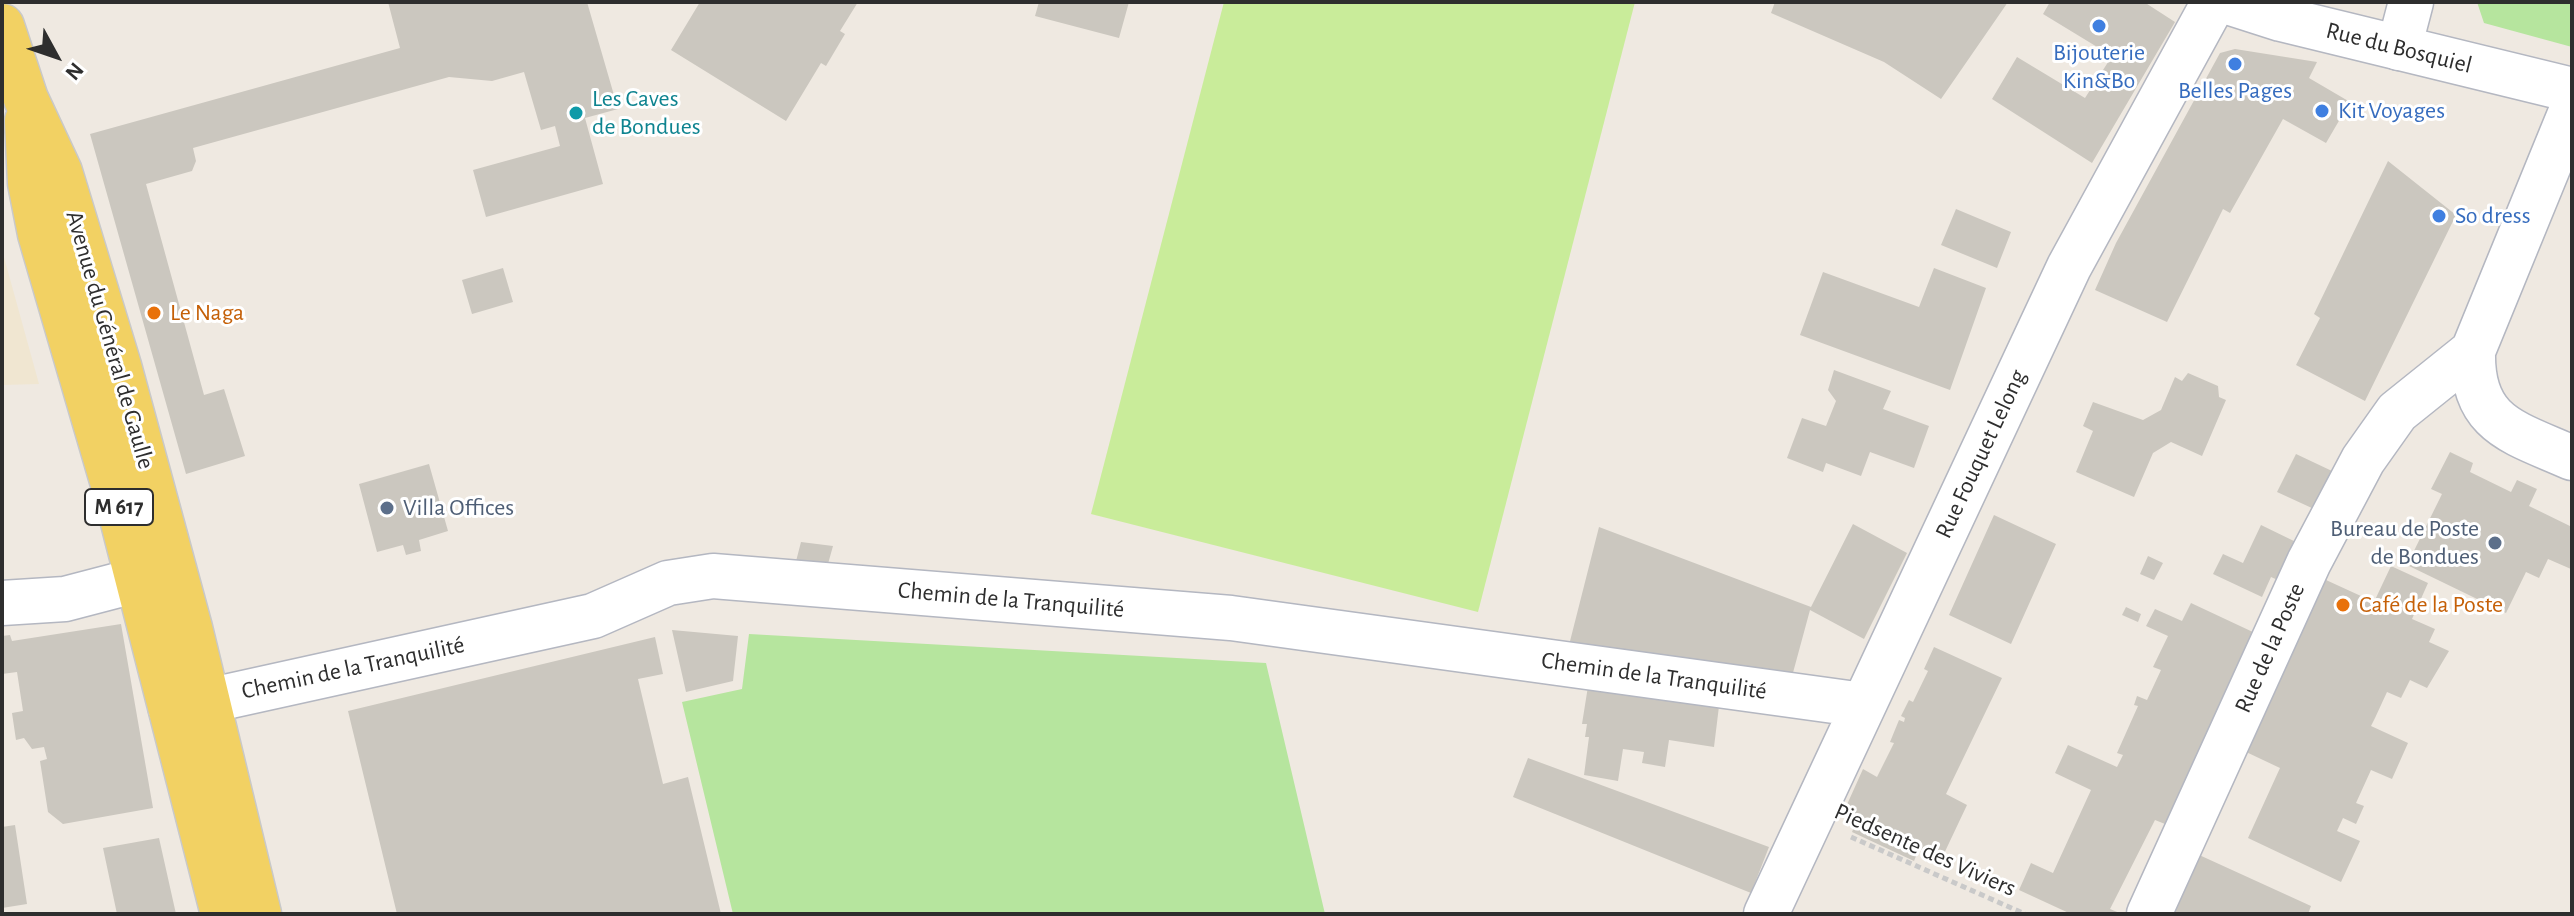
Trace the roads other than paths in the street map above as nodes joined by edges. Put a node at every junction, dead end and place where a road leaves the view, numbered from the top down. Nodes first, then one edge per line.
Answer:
1 (2214, 2) edge
2 (2228, 2) edge
3 (2411, 2) edge
4 (2, 26) edge
5 (2399, 48) junction
6 (2572, 90) edge
7 (2572, 109) edge
8 (2473, 351) junction
9 (2572, 458) edge
10 (157, 575) junction
11 (2, 603) edge
12 (189, 704) junction
13 (1863, 705) junction
14 (223, 914) edge
15 (259, 914) edge
16 (1766, 914) edge
17 (2149, 914) edge

1 - 13 street, Rue Fouquet Lelong
2 - 5 street, Rue du Bosquiel
3 - 5 street
4 - 10 main road, Avenue du Général de Gaulle / M 617
5 - 6 street, Rue du Bosquiel
7 - 8 street, Rue de la Poste
8 - 9 street
8 - 17 street, Rue de la Poste
10 - 11 street
10 - 12 main road, Avenue du Général de Gaulle / M 617
12 - 13 street, Chemin de la Tranquilité
12 - 14 main road, Avenue du Général de Gaulle / M 617
12 - 15 main road, Avenue du Général de Gaulle / M 617
13 - 16 street, Rue Fouquet Lelong

